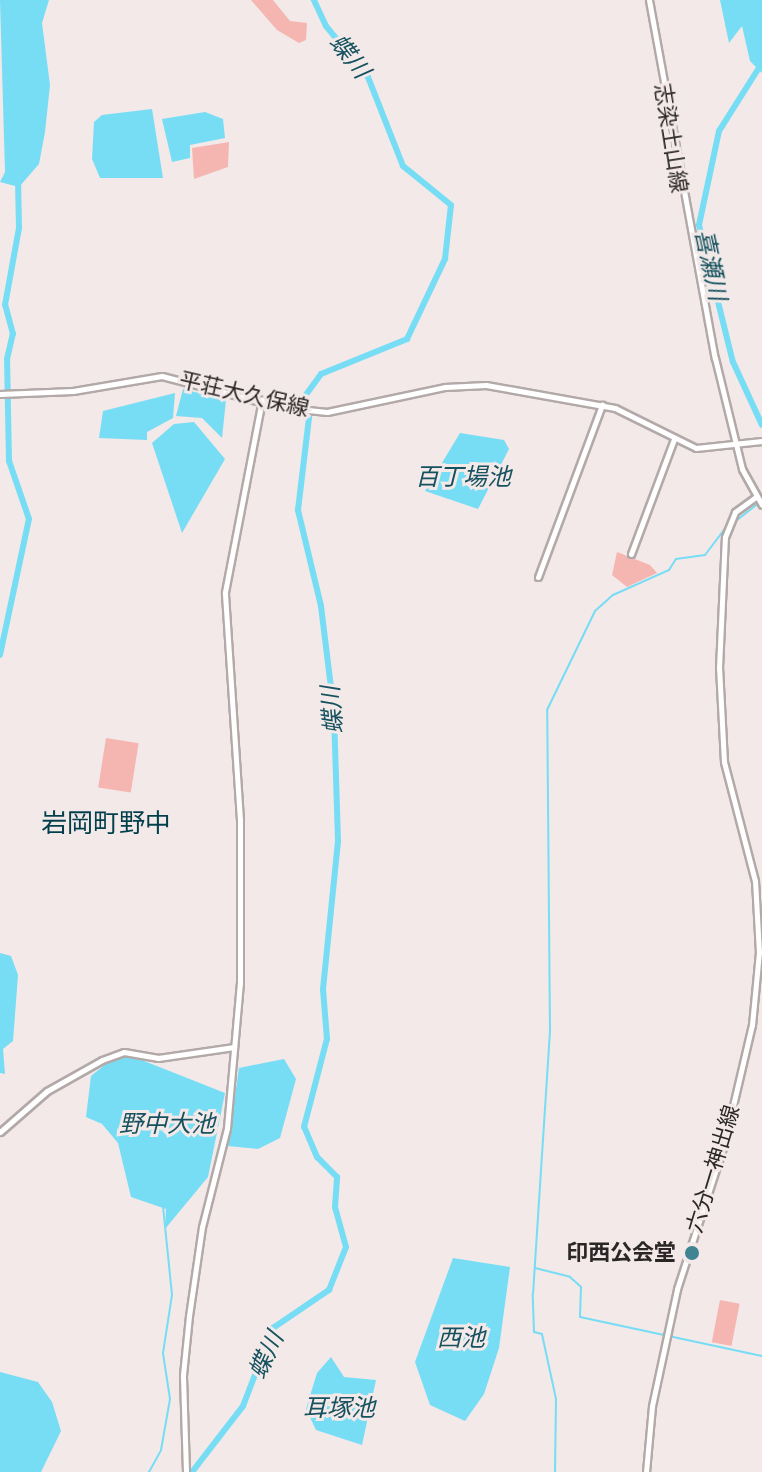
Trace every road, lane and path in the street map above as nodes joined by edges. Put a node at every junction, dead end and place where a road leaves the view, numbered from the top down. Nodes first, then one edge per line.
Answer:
1 (649, 0) edge
2 (7, 394) edge
3 (262, 400) junction
4 (602, 405) junction
5 (674, 439) junction
6 (762, 441) edge
7 (736, 445) junction
8 (756, 497) junction
9 (762, 505) edge
10 (631, 554) dead end
11 (538, 577) dead end
12 (234, 1047) junction
13 (0, 1132) edge
14 (186, 1472) edge
15 (646, 1472) edge

1 - 7 main road, 志染土山線
2 - 3 main road, 平荘大久保線
3 - 4 main road, 平荘大久保線
3 - 12 main road
4 - 5 main road, 平荘大久保線
4 - 11 main road
5 - 7 main road, 平荘大久保線
5 - 10 main road
6 - 7 main road, 平荘大久保線
7 - 8 main road, 志染土山線
8 - 9 main road, 志染土山線
8 - 15 main road, 六分一神出線
12 - 13 main road
12 - 14 main road

